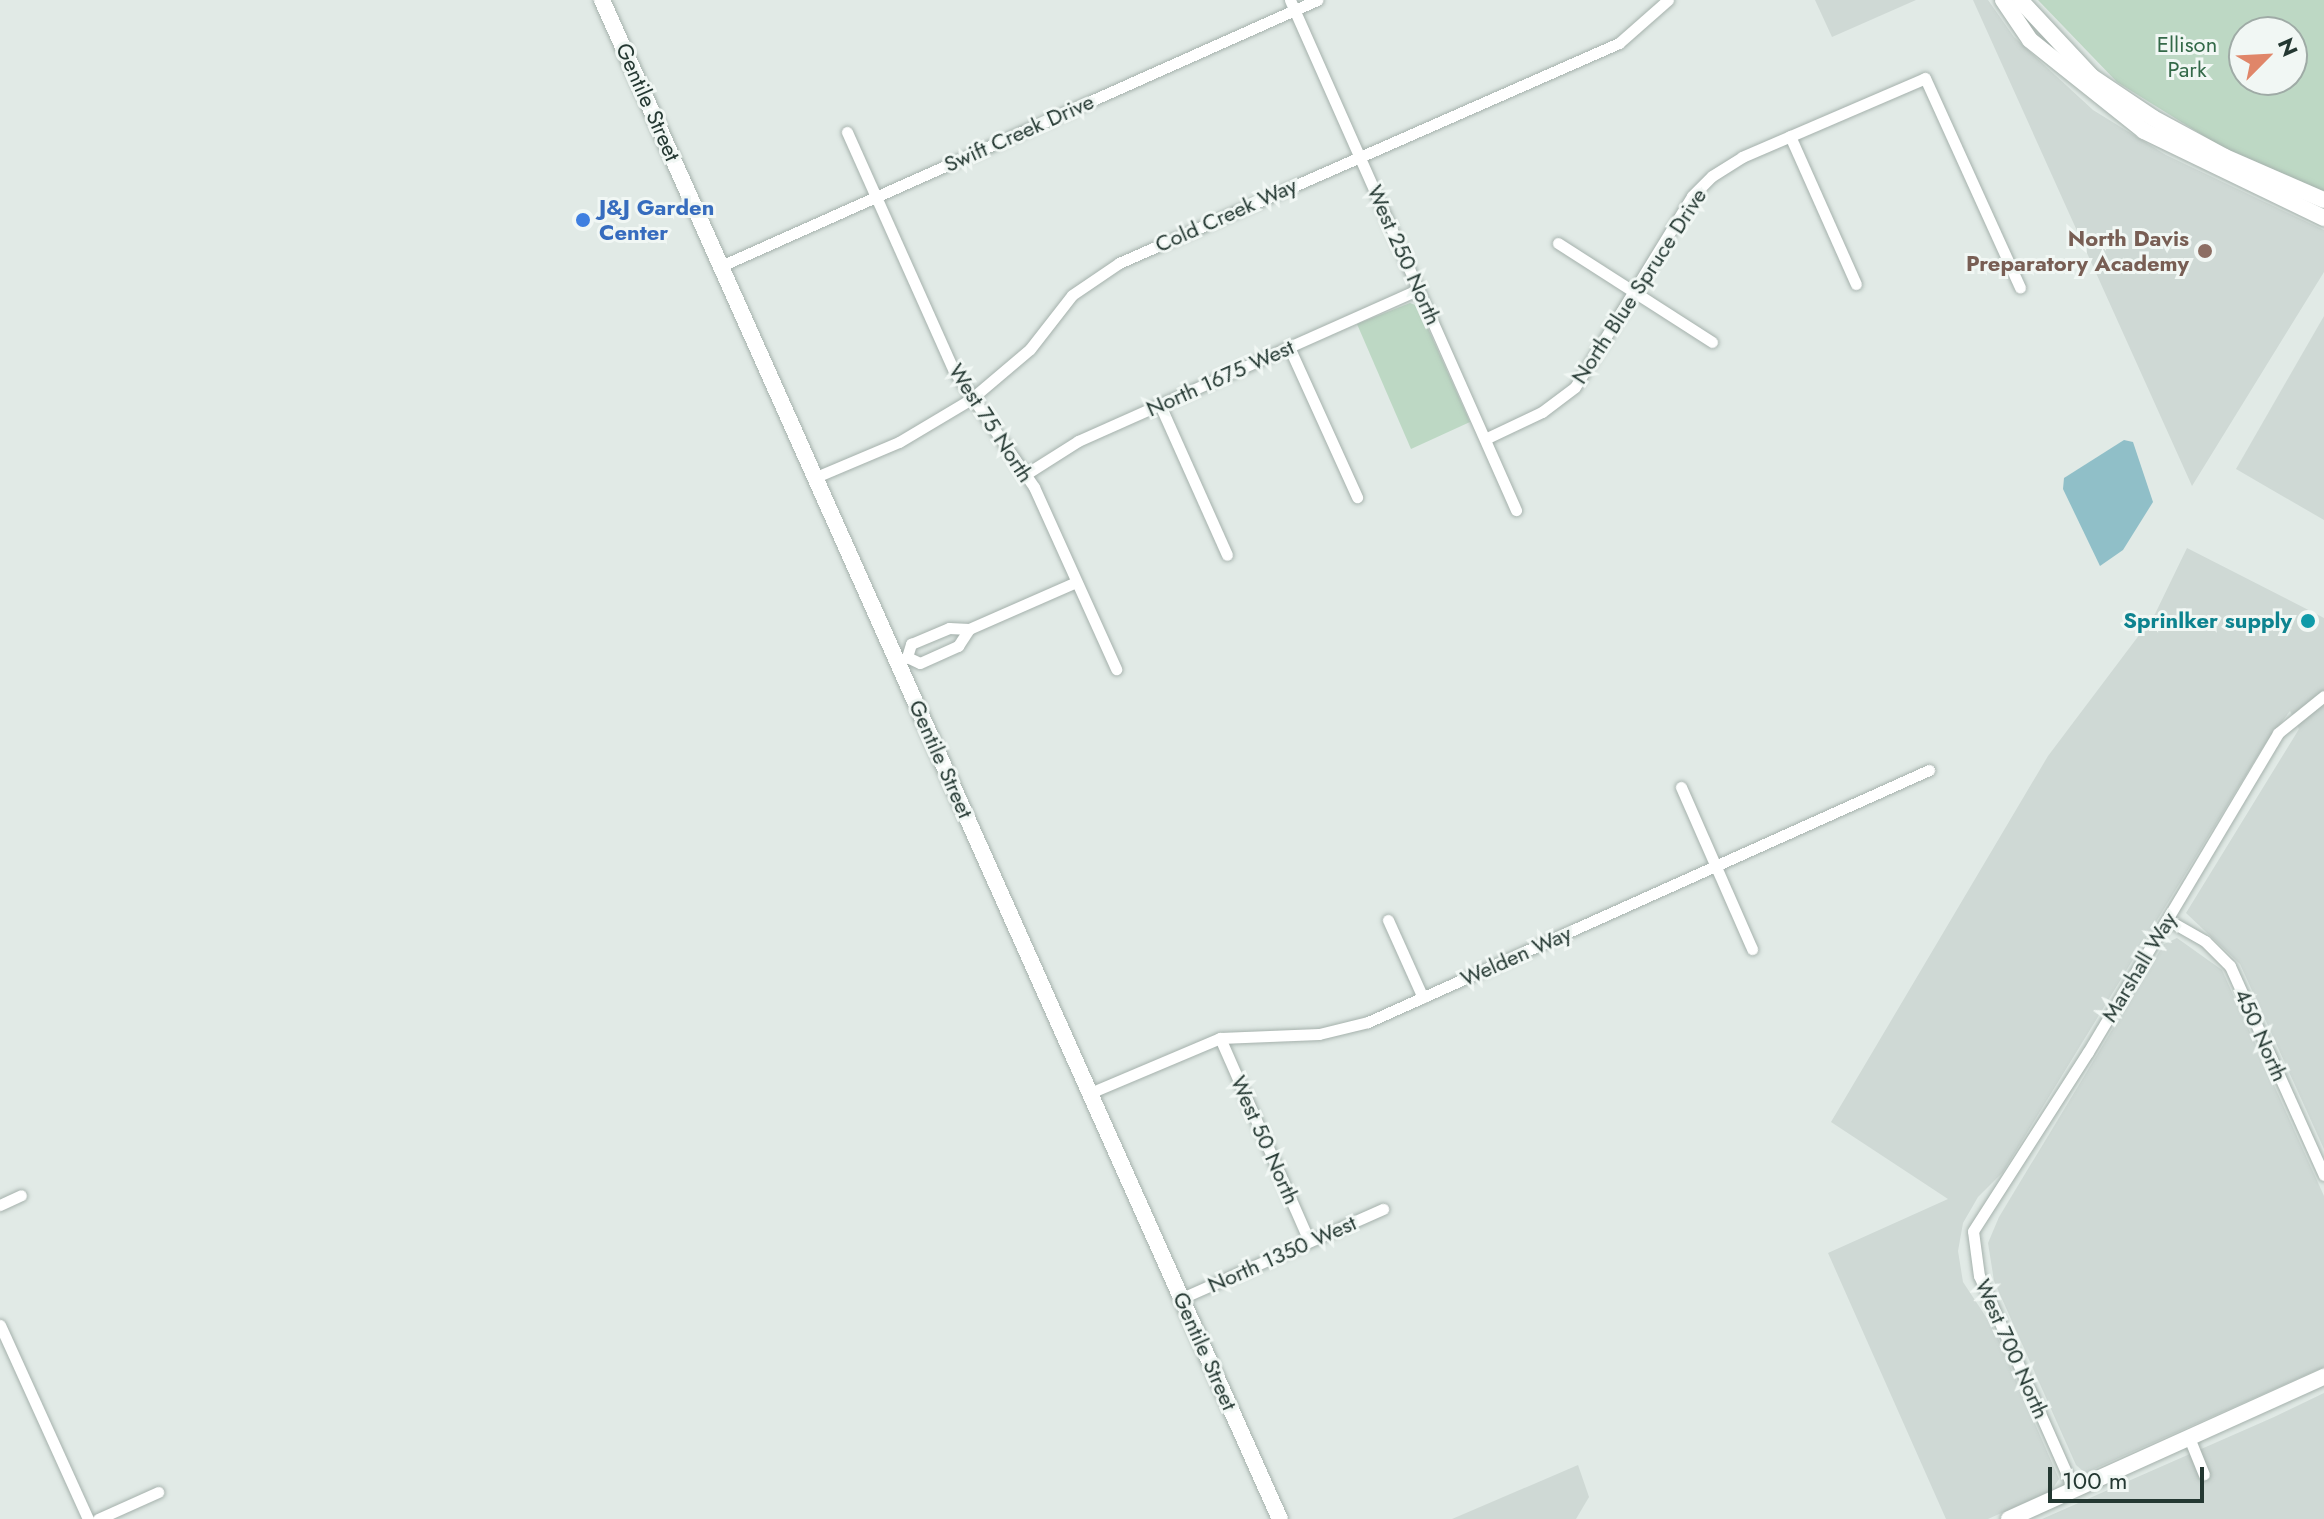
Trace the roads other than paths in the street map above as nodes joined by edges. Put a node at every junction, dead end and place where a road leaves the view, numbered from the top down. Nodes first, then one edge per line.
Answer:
1 (602, 0) edge
2 (1317, 0) edge
3 (1668, 0) edge
4 (2003, 0) edge
5 (2020, 0) edge
6 (1292, 5) edge
7 (847, 132) dead end
8 (1790, 136) junction
9 (1360, 155) junction
10 (876, 197) junction
11 (2324, 200) edge
12 (2324, 218) edge
13 (1558, 243) dead end
14 (721, 266) junction
15 (1856, 284) dead end
16 (2020, 287) dead end
17 (1419, 289) junction
18 (1634, 291) junction
19 (1712, 342) dead end
20 (1289, 347) junction
21 (971, 399) junction
22 (1160, 405) junction
23 (1485, 439) junction
24 (1026, 474) junction
25 (816, 477) junction
26 (1357, 497) dead end
27 (1516, 510) dead end
28 (1227, 555) dead end
29 (1076, 582) junction
30 (969, 629) junction
31 (902, 659) junction
32 (1116, 669) dead end
33 (2324, 696) edge
34 (1929, 770) dead end
35 (1681, 787) dead end
36 (1716, 866) junction
37 (1388, 920) dead end
38 (2168, 920) junction
39 (1752, 949) dead end
40 (1423, 998) junction
41 (1220, 1038) junction
42 (1090, 1093) junction
43 (2324, 1175) edge
44 (21, 1195) dead end
45 (0, 1205) edge
46 (1383, 1209) dead end
47 (1309, 1241) junction
48 (1972, 1250) joint
49 (1182, 1298) junction
50 (0, 1325) edge
51 (2318, 1381) edge
52 (2190, 1440) junction
53 (2204, 1474) dead end
54 (2074, 1490) junction
55 (158, 1492) dead end
56 (88, 1519) edge
57 (98, 1519) edge
58 (1280, 1519) edge
59 (2009, 1519) edge

1 - 14 main road, Gentile Street
2 - 6 street, Swift Creek Drive
3 - 9 street, Cold Creek Way
4 - 12 main road
5 - 11 main road
6 - 9 street, West 250 North
6 - 10 street, Swift Creek Drive
7 - 10 street, West 75 North
8 - 15 street
8 - 16 street, North Blue Spruce Drive
8 - 18 street, North Blue Spruce Drive
9 - 17 street, West 250 North
9 - 21 street, Cold Creek Way
10 - 14 street, Swift Creek Drive
10 - 21 street, West 75 North
13 - 18 street
14 - 25 main road, Gentile Street
17 - 20 street, North 1675 West
17 - 23 street, West 250 North
18 - 19 street
18 - 23 street, North Blue Spruce Drive
20 - 22 street, North 1675 West
20 - 26 street
21 - 24 street, West 75 North
21 - 25 street, Cold Creek Way
22 - 24 street, North 1675 West
22 - 28 street
23 - 27 street, West 250 North
24 - 29 street, West 75 North
25 - 31 main road, Gentile Street
29 - 30 street
29 - 32 street, West 75 North
30 - 31 street
30 - 31 street
31 - 42 main road, Gentile Street
33 - 38 street, Marshall Way
34 - 36 street, Welden Way
35 - 36 street
36 - 39 street
36 - 40 street, Welden Way
37 - 40 street
38 - 43 street, 450 North
38 - 48 street, Marshall Way
40 - 41 street, Welden Way
41 - 42 street, Welden Way
41 - 47 street, West 50 North
42 - 49 main road, Gentile Street
44 - 45 street
46 - 47 street, North 1350 West
47 - 49 street, North 1350 West
48 - 54 street, West 700 North
49 - 58 main road, Gentile Street
50 - 56 street
51 - 52 main road
52 - 53 street
52 - 54 main road
54 - 59 main road
55 - 57 street

